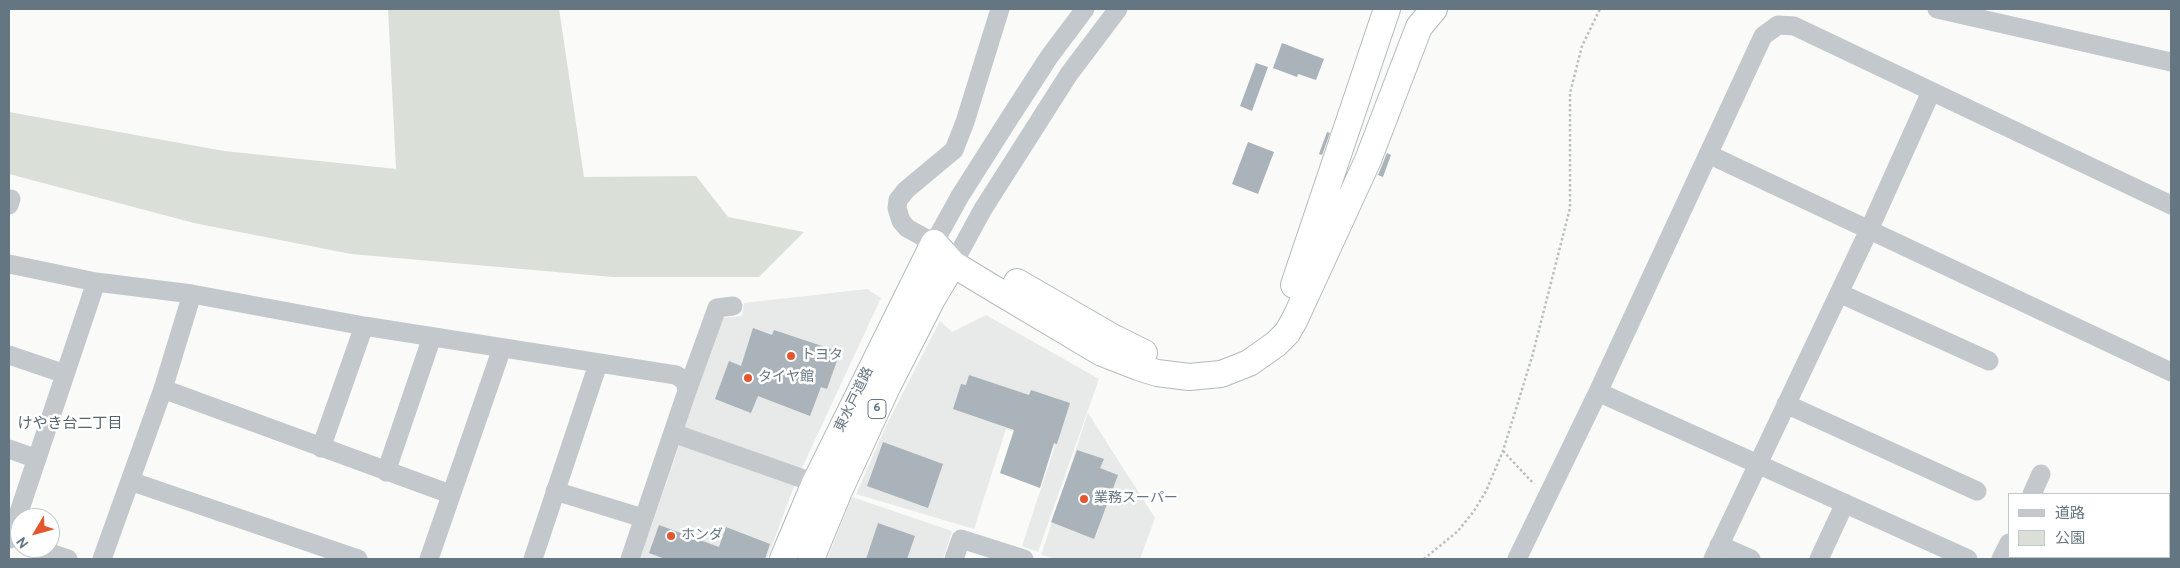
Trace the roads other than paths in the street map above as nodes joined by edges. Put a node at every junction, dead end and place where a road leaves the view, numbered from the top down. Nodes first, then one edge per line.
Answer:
1 (1000, 9) edge
2 (1085, 9) edge
3 (1118, 9) edge
4 (1937, 9) edge
5 (1388, 10) edge
6 (1424, 15) edge
7 (2171, 62) edge
8 (1931, 92) junction
9 (1708, 154) junction
10 (2171, 205) edge
11 (1869, 230) junction
12 (934, 243) junction
13 (958, 257) junction
14 (9, 264) edge
15 (96, 282) junction
16 (1839, 293) junction
17 (192, 294) junction
18 (734, 306) dead end
19 (364, 326) junction
20 (432, 336) junction
21 (502, 348) junction
22 (9, 355) edge
23 (1989, 361) dead end
24 (598, 364) junction
25 (2171, 372) edge
26 (65, 374) junction
27 (163, 389) junction
28 (687, 391) junction
29 (1598, 392) junction
30 (1786, 404) junction
31 (673, 433) junction
32 (321, 448) junction
33 (9, 449) edge
34 (37, 458) junction
35 (1758, 463) junction
36 (386, 472) junction
37 (2041, 474) dead end
38 (130, 481) junction
39 (815, 483) junction
40 (1977, 490) dead end
41 (555, 491) junction
42 (2032, 493) edge
43 (450, 494) junction
44 (1845, 503) junction
45 (22, 508) edge
46 (644, 518) junction
47 (2008, 545) edge
48 (1716, 552) edge
49 (102, 559) edge
50 (358, 559) edge
51 (429, 559) edge
52 (533, 559) edge
53 (630, 559) edge
54 (784, 559) edge
55 (811, 559) edge
56 (954, 559) edge
57 (1024, 559) edge
58 (1517, 559) edge
59 (1751, 559) edge
60 (1819, 559) edge
61 (1968, 559) edge
62 (2001, 559) edge

1 - 12 street
2 - 12 street
3 - 13 street
4 - 7 street
5 - 13 highway
6 - 13 highway
8 - 9 street
8 - 10 street
8 - 11 street
9 - 11 street
9 - 29 street
11 - 16 street
11 - 25 street
12 - 13 highway
12 - 39 highway, 東水戸道路 / 6
13 - 55 highway, 東水戸道路 / 6
14 - 15 street
15 - 17 street
15 - 26 street
16 - 23 street
16 - 30 street
17 - 19 street
17 - 27 street
18 - 28 street
19 - 20 street
19 - 32 street
20 - 21 street
20 - 36 street
21 - 24 street
21 - 43 street
22 - 26 street
24 - 28 street
24 - 41 street
26 - 34 street
27 - 32 street
27 - 38 street
28 - 31 street
29 - 35 street
29 - 58 street
30 - 35 street
30 - 40 street
31 - 39 street
31 - 46 street
32 - 36 street
33 - 34 street
34 - 45 street
35 - 44 street
35 - 48 street
36 - 43 street
37 - 42 street
38 - 49 street
38 - 50 street
39 - 54 highway, 東水戸道路 / 6
41 - 46 street
41 - 52 street
43 - 51 street
44 - 60 street
44 - 61 street
46 - 53 street
47 - 62 street
48 - 59 street
56 - 57 street

